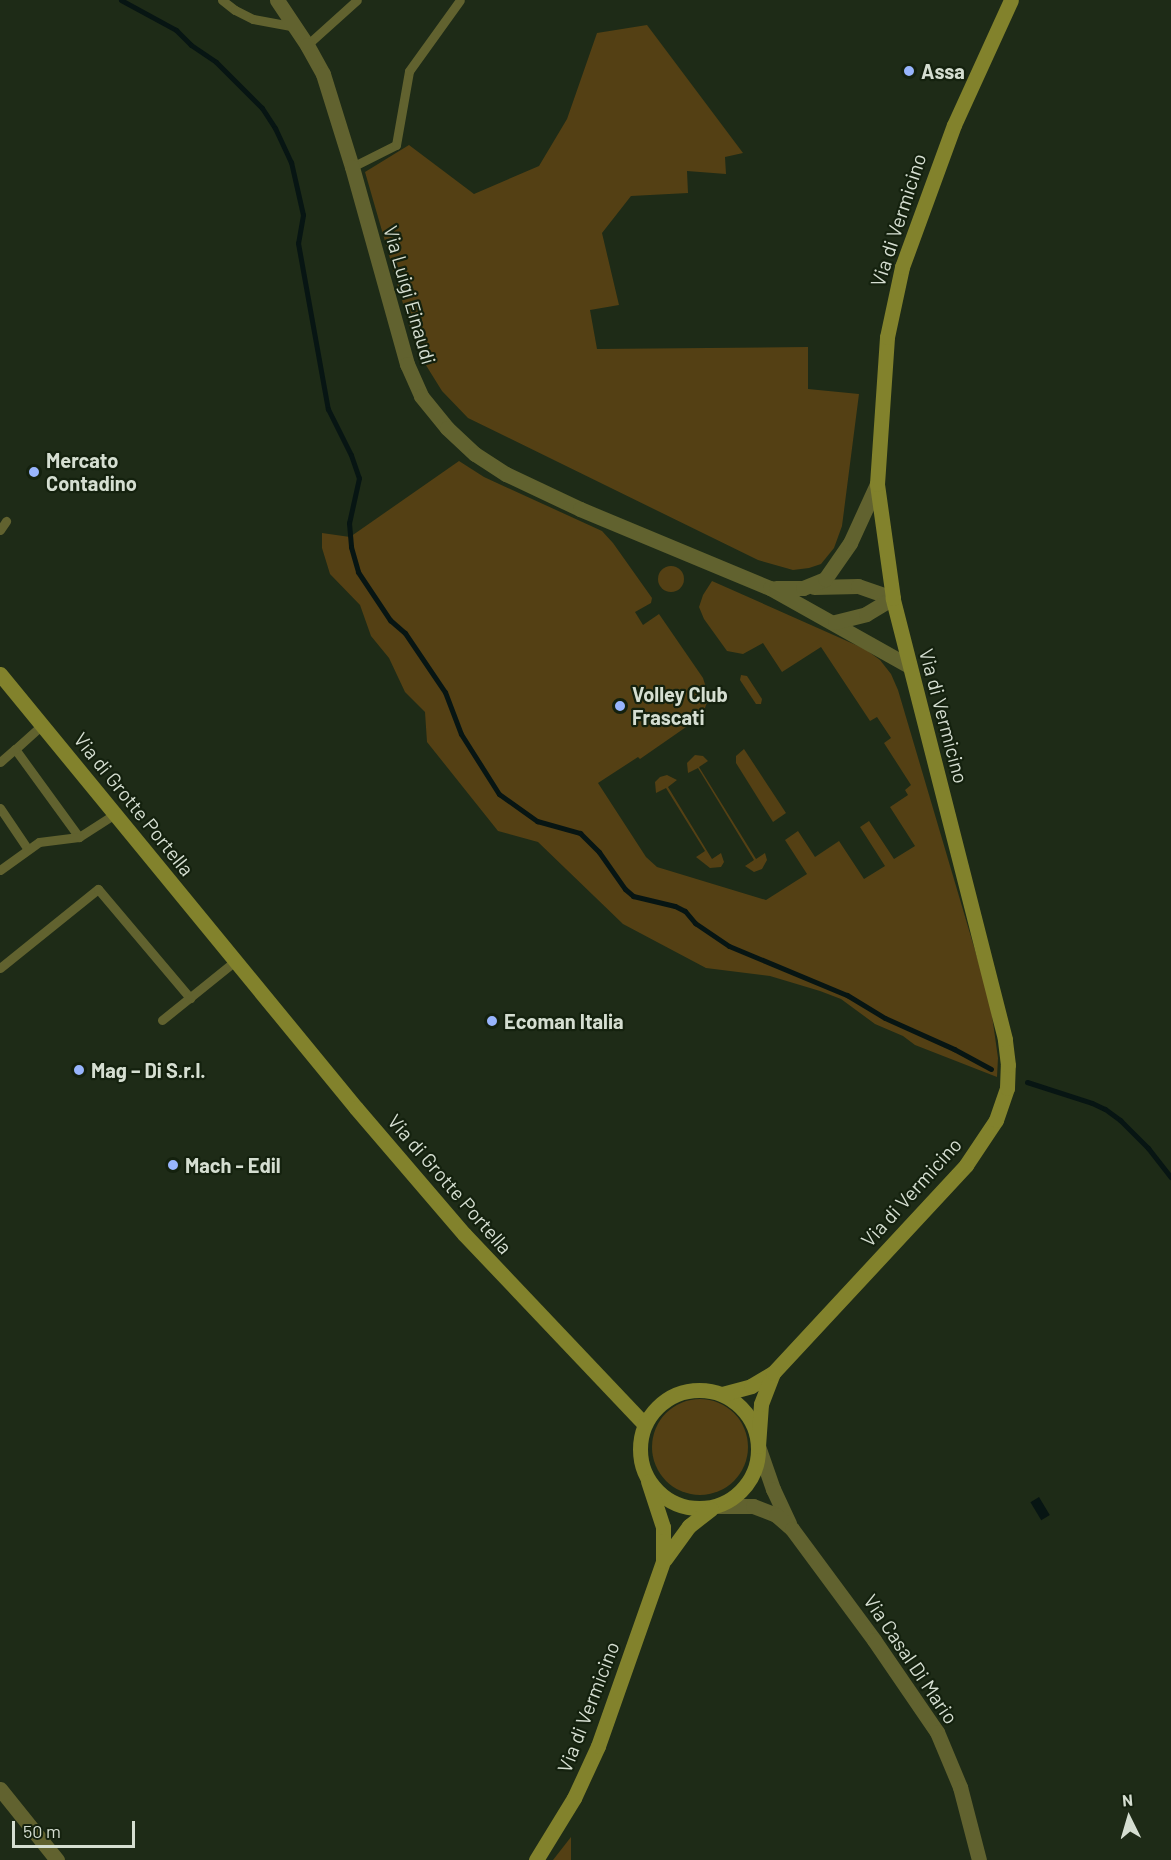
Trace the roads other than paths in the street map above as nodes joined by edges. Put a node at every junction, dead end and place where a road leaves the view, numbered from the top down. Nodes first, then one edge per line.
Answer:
1 (277, 0) edge
2 (285, 0) edge
3 (357, 0) edge
4 (460, 0) edge
5 (1011, 0) edge
6 (222, 1) edge
7 (296, 27) junction
8 (308, 45) junction
9 (352, 167) junction
10 (877, 484) junction
11 (6, 521) dead end
12 (0, 530) edge
13 (771, 588) junction
14 (803, 588) junction
15 (893, 598) junction
16 (835, 622) junction
17 (909, 666) junction
18 (0, 674) edge
19 (42, 725) junction
20 (15, 749) junction
21 (0, 762) edge
22 (0, 808) edge
23 (115, 814) junction
24 (79, 837) junction
25 (27, 848) junction
26 (0, 870) edge
27 (235, 961) junction
28 (0, 968) edge
29 (190, 998) junction
30 (162, 1020) dead end
31 (773, 1373) junction
32 (722, 1394) junction
33 (644, 1424) junction
34 (758, 1446) junction
35 (648, 1481) junction
36 (718, 1506) junction
37 (792, 1529) junction
38 (663, 1562) junction
39 (0, 1789) edge
40 (57, 1860) edge
41 (536, 1860) edge
42 (979, 1860) edge

1 - 7 street, Via Luigi Einaudi
2 - 7 street
3 - 8 lane
4 - 9 lane
5 - 10 main road, Via di Vermicino
6 - 7 lane
7 - 8 street, Via Luigi Einaudi
8 - 9 street, Via Luigi Einaudi
9 - 13 street, Via Luigi Einaudi
10 - 14 street
10 - 15 main road, Via di Vermicino
11 - 12 lane
13 - 14 street, Via Luigi Einaudi
13 - 16 street, Via Luigi Einaudi
14 - 15 street, Via Luigi Einaudi
15 - 16 street
15 - 17 main road, Via di Vermicino
16 - 17 street, Via Luigi Einaudi
17 - 31 main road, Via di Vermicino
18 - 19 main road, Via di Grotte Portella
19 - 20 lane
19 - 23 main road, Via di Grotte Portella
20 - 21 lane
20 - 24 lane
22 - 25 lane
23 - 24 lane
23 - 27 main road, Via di Grotte Portella
24 - 25 lane
25 - 26 lane
27 - 29 lane
27 - 33 main road, Via di Grotte Portella
28 - 29 lane
29 - 30 lane
31 - 32 main road, Via di Vermicino
31 - 34 main road, Via di Vermicino
32 - 33 main road
32 - 34 main road
33 - 35 main road
34 - 36 main road
34 - 37 street, Via Casal Di Mario
35 - 36 main road
35 - 38 main road, Via di Vermicino
36 - 37 street, Via Casal Di Mario
36 - 38 main road, Via di Vermicino
37 - 42 street, Via Casal Di Mario
38 - 41 main road, Via di Vermicino
39 - 40 street

